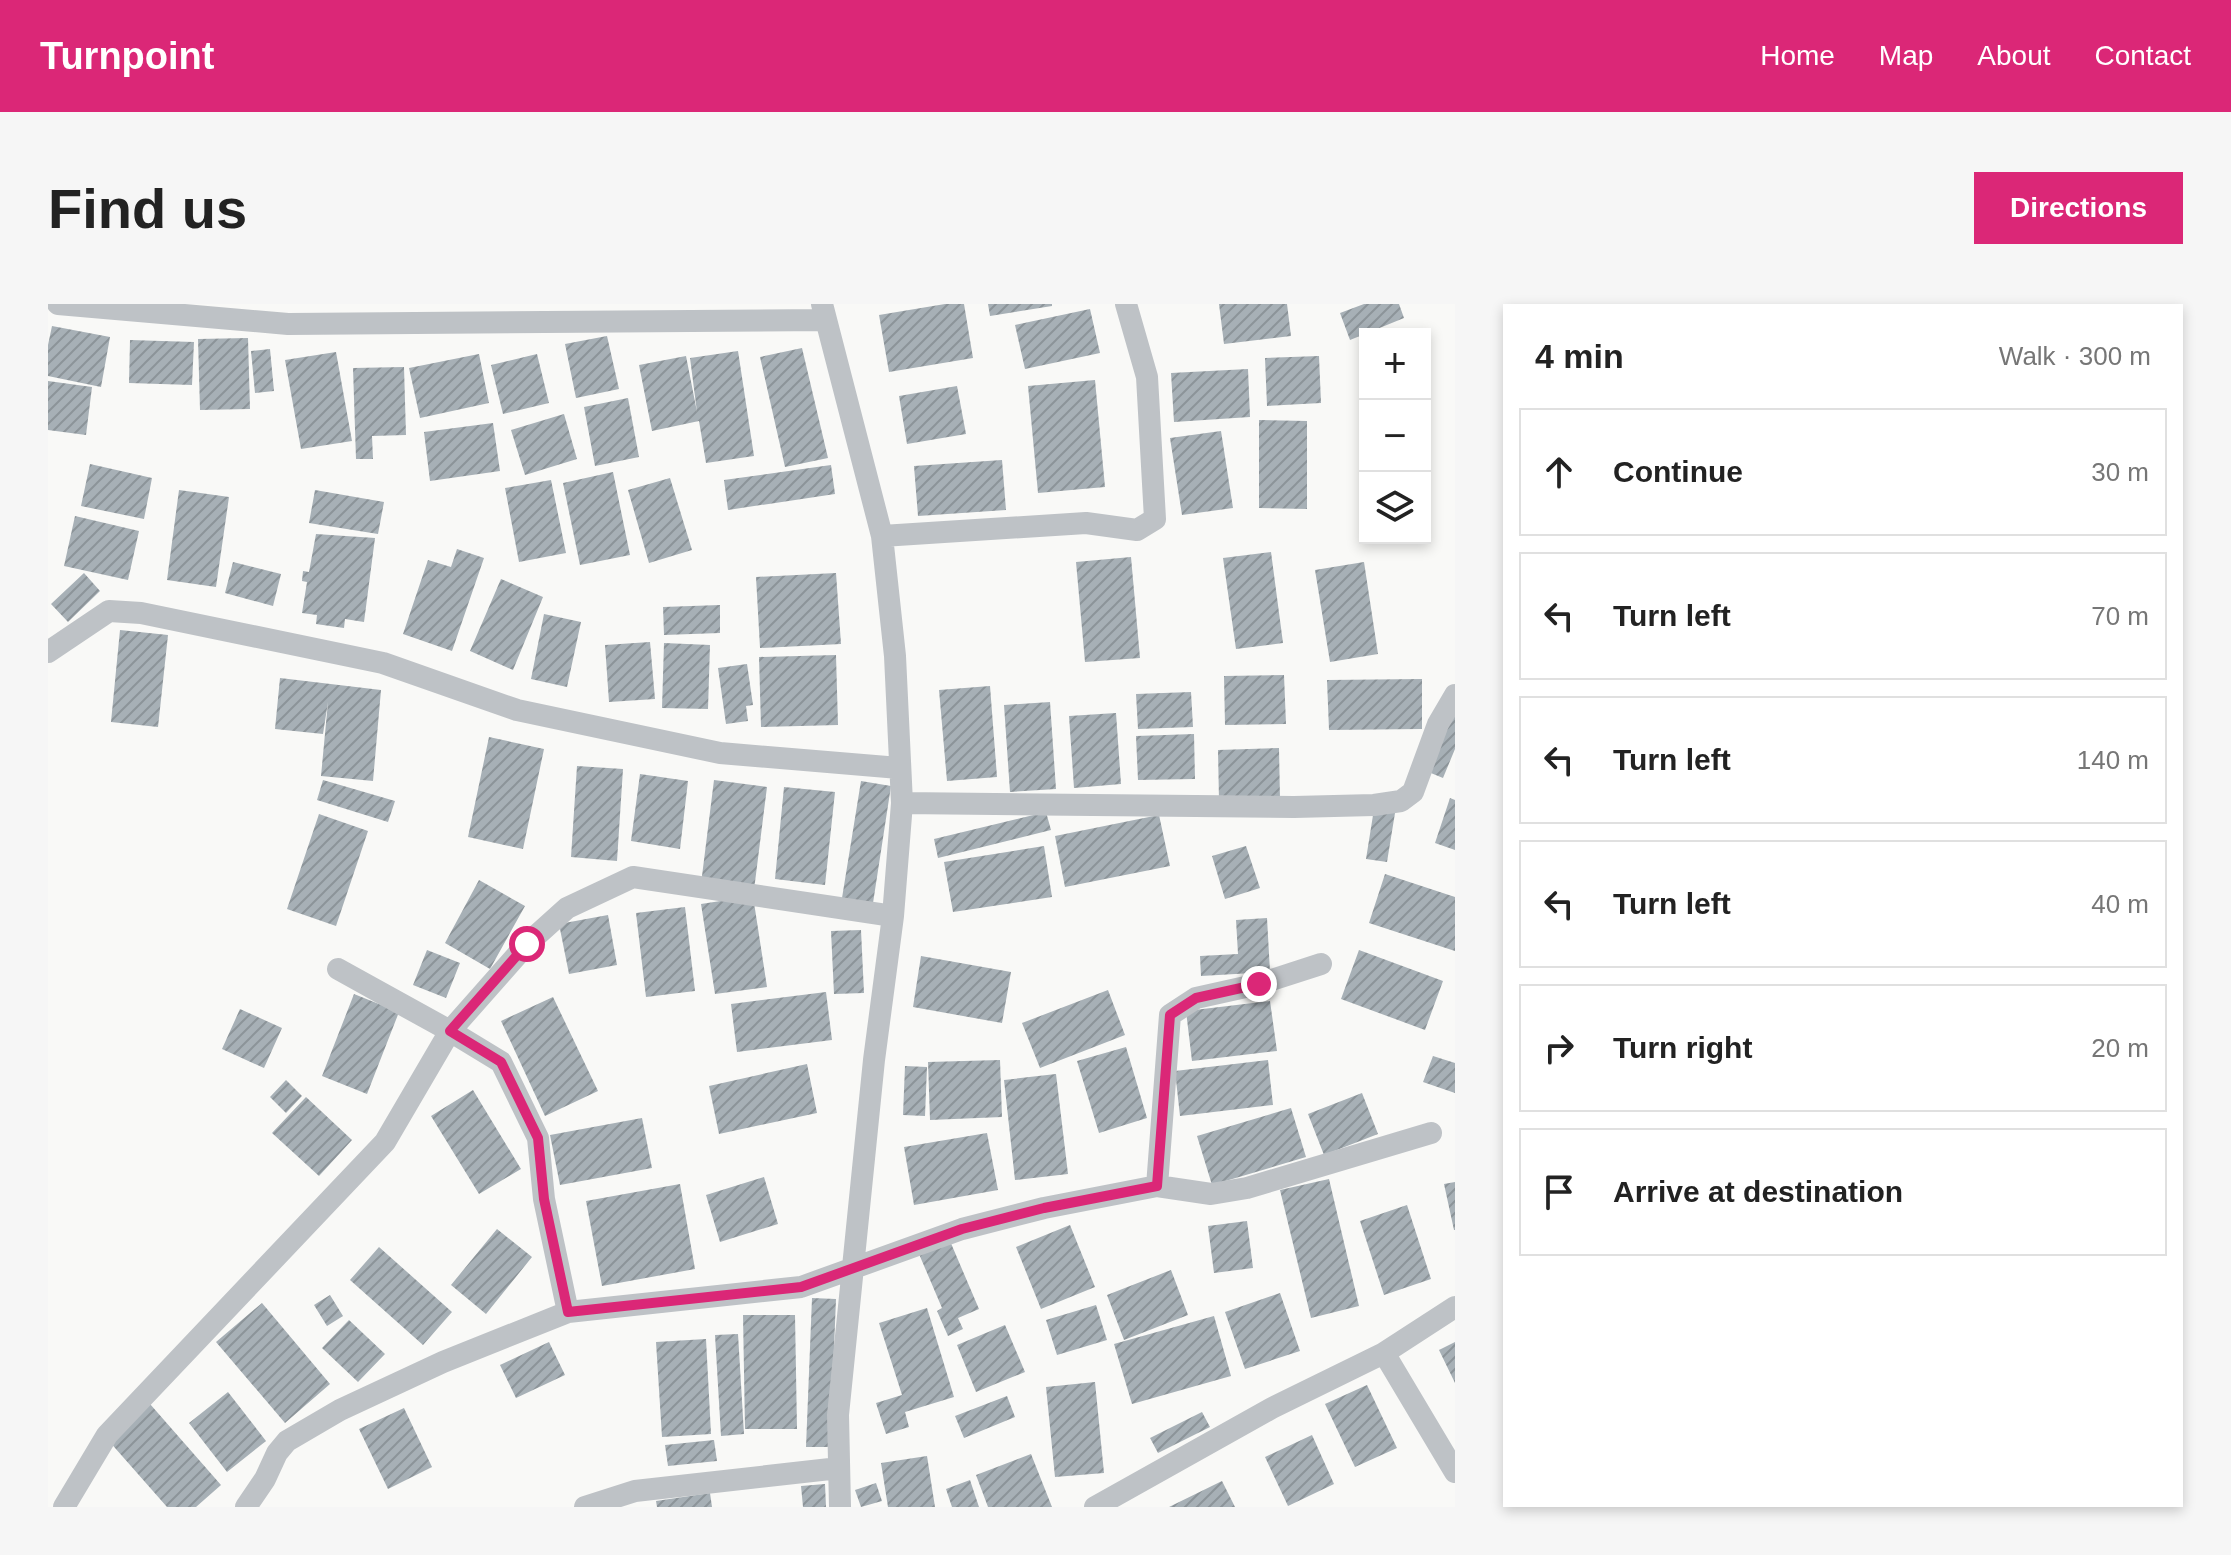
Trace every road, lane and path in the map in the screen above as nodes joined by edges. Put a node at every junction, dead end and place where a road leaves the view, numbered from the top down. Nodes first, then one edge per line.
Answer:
1 (58, 304) edge
2 (1126, 304) edge
3 (824, 312) edge
4 (882, 536) junction
5 (48, 652) edge
6 (1455, 695) edge
7 (899, 768) junction
8 (902, 803) junction
9 (893, 916) junction
10 (1321, 964) dead end
11 (338, 969) dead end
12 (450, 1031) junction
13 (1431, 1133) dead end
14 (1157, 1186) junction
15 (853, 1270) junction
16 (1455, 1307) edge
17 (568, 1312) junction
18 (1384, 1353) junction
19 (839, 1468) junction
20 (1455, 1472) edge
21 (64, 1507) edge
22 (246, 1507) edge
23 (585, 1507) edge
24 (840, 1507) edge
25 (1095, 1507) edge

1 - 3 street
2 - 4 street
3 - 4 street
4 - 7 street
5 - 7 street
6 - 8 street
7 - 8 street
8 - 9 street
9 - 12 street
9 - 15 street
10 - 14 street
11 - 12 street
12 - 17 street
12 - 21 street
13 - 14 street
14 - 15 street
15 - 17 street
15 - 19 street
16 - 18 street
17 - 22 street
18 - 20 street
18 - 25 street
19 - 23 street
19 - 24 street

